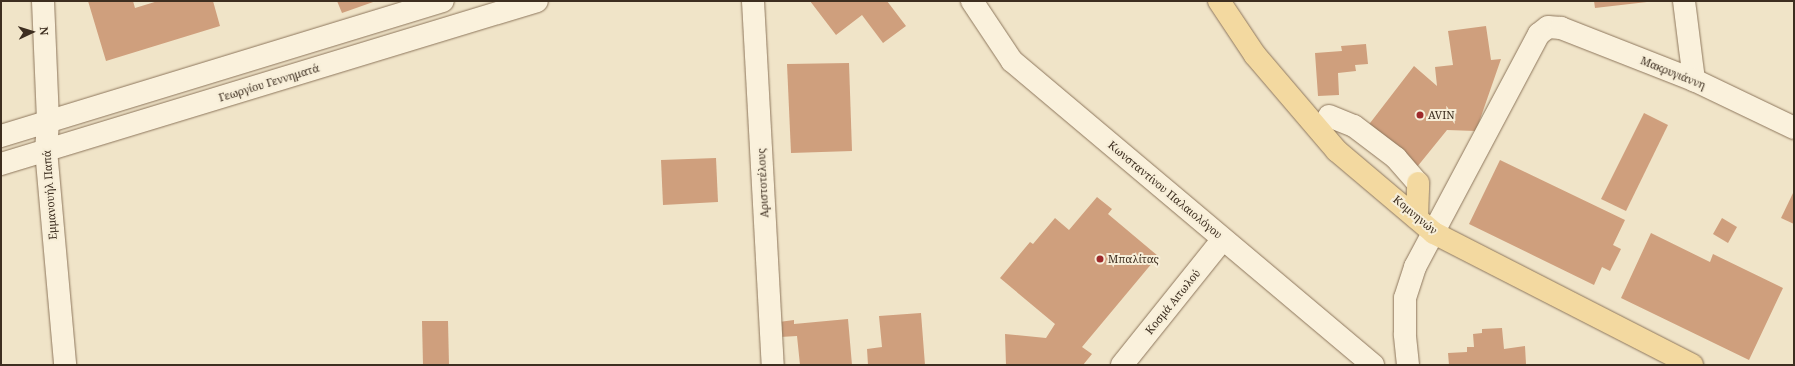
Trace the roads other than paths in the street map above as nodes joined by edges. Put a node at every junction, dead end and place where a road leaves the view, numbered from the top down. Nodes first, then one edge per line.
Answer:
1 (43, 1) edge
2 (443, 1) edge
3 (537, 1) edge
4 (753, 1) edge
5 (972, 1) edge
6 (1219, 1) edge
7 (1684, 1) edge
8 (1694, 80) junction
9 (1320, 118) junction
10 (48, 122) junction
11 (1794, 128) edge
12 (1, 136) edge
13 (46, 150) junction
14 (1, 164) edge
15 (1418, 183) joint
16 (1417, 218) junction
17 (1434, 233) junction
18 (1224, 239) junction
19 (65, 365) edge
20 (773, 365) edge
21 (1122, 365) edge
22 (1373, 365) edge
23 (1408, 365) edge
24 (1692, 365) edge

1 - 10 street, Εμμανουήλ Παπά
2 - 10 street
3 - 13 street, Γεωργίου Γεννηματά
4 - 20 street, Αριστοτέλους
5 - 18 street, Κωνσταντίνου Παλαιολόγου
6 - 9 main road, Κομνηνών
7 - 8 street
8 - 11 street, Μακρυγιάννη
8 - 17 street, Μακρυγιάννη
9 - 15 street
9 - 16 main road, Κομνηνών
10 - 12 street
10 - 13 street, Εμμανουήλ Παπά
13 - 14 street, Γεωργίου Γεννηματά
13 - 19 street, Εμμανουήλ Παπά
15 - 16 main road
16 - 17 main road, Κομνηνών
17 - 23 street
17 - 24 main road, Κομνηνών
18 - 21 street, Κοσμά Αιτωλού
18 - 22 street, Κωνσταντίνου Παλαιολόγου

